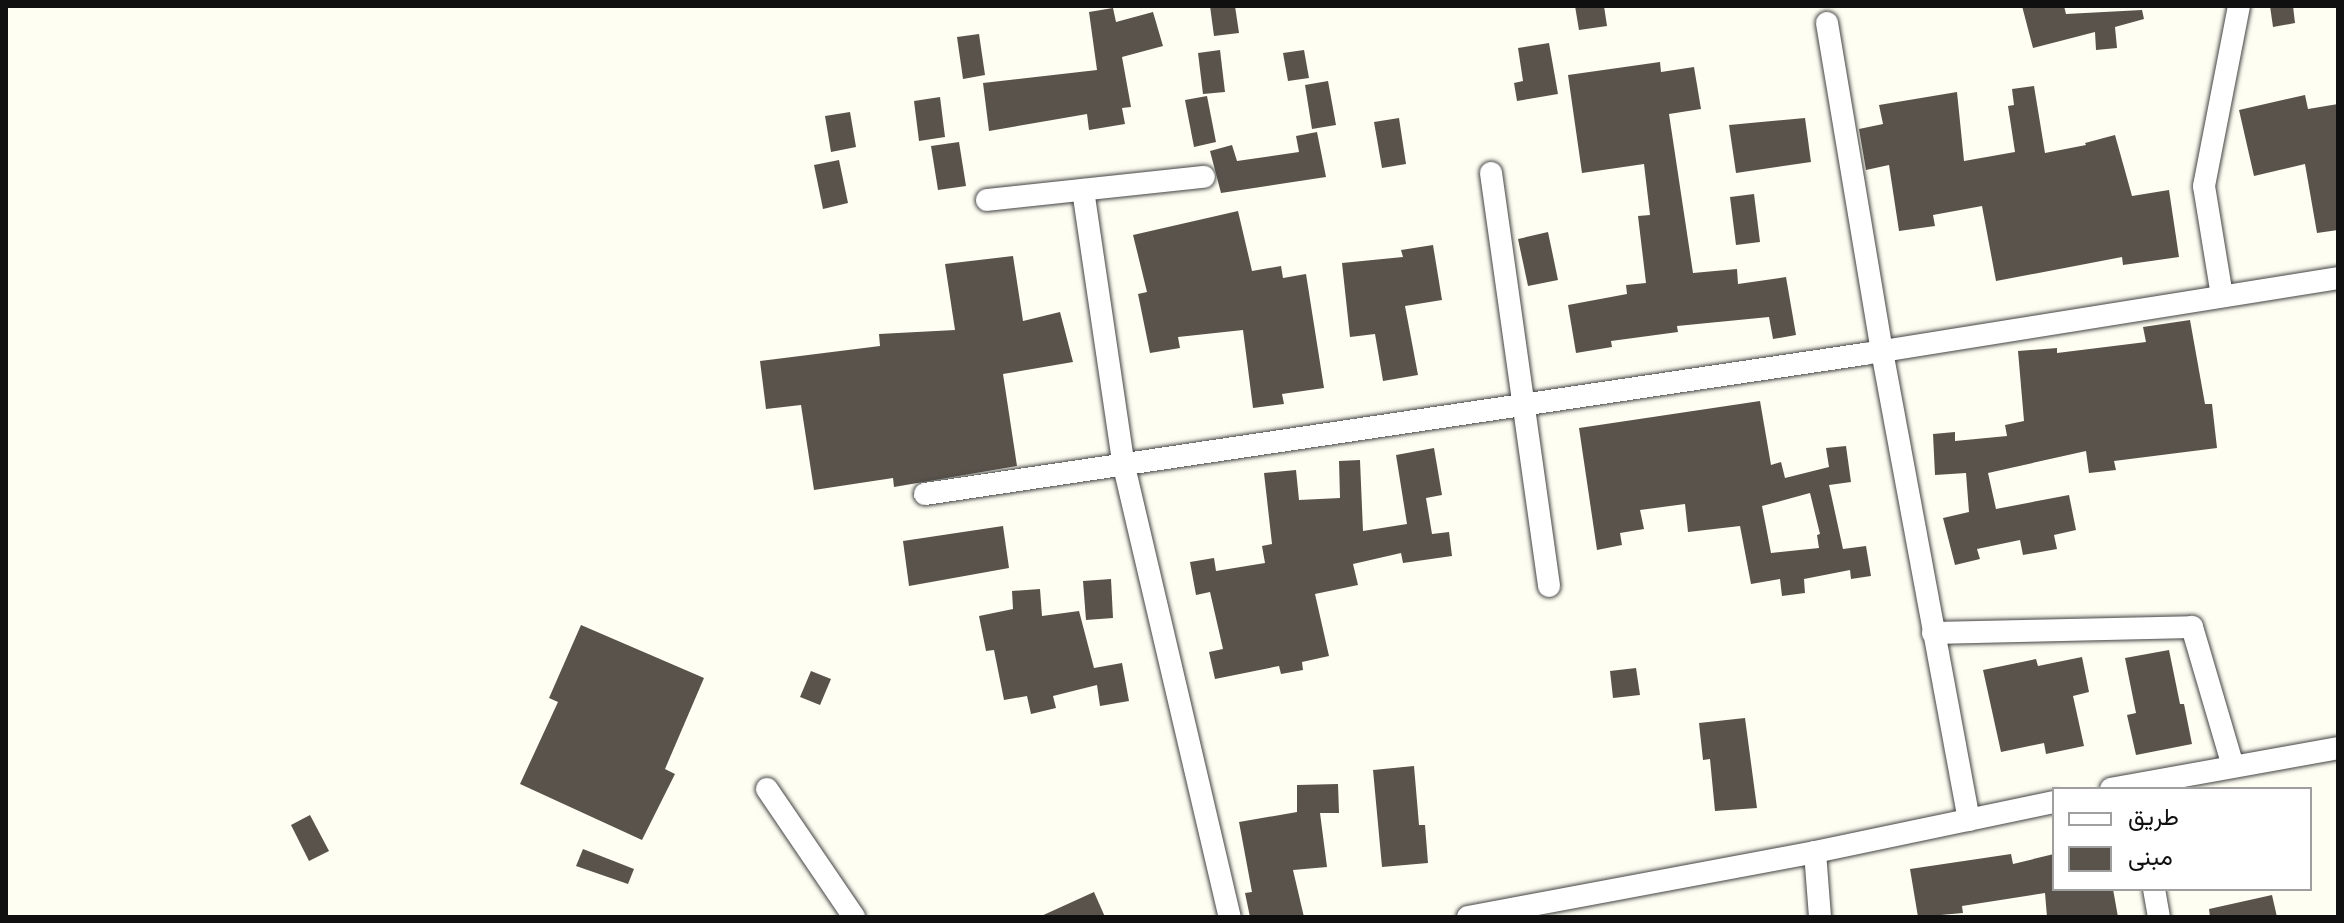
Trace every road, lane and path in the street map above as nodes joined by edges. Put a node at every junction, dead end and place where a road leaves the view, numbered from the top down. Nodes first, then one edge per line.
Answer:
1 (2239, 6) edge
2 (1827, 23) dead end
3 (1491, 173) dead end
4 (1204, 177) dead end
5 (1083, 190) junction
6 (987, 200) dead end
7 (2338, 278) edge
8 (2222, 296) junction
9 (1882, 351) junction
10 (1524, 404) junction
11 (1123, 462) junction
12 (925, 494) dead end
13 (1549, 586) dead end
14 (1933, 633) junction
15 (2338, 748) edge
16 (2233, 766) junction
17 (2137, 786) edge
18 (767, 789) dead end
19 (2052, 802) edge
20 (1969, 820) junction
21 (1815, 852) junction
22 (2154, 891) edge
23 (854, 917) edge
24 (1230, 917) edge
25 (1468, 917) edge
26 (1820, 917) edge
27 (2159, 917) edge

1 - 8 street
2 - 9 street
3 - 10 street
4 - 5 street
5 - 6 street
5 - 11 street
7 - 8 street
8 - 9 street
9 - 10 street
9 - 14 street
10 - 11 street
10 - 13 street
11 - 12 street
11 - 24 street
14 - 16 street
14 - 20 street
15 - 16 street
16 - 17 street
18 - 23 street
19 - 20 street
20 - 21 street
21 - 25 street
21 - 26 street
22 - 27 street

